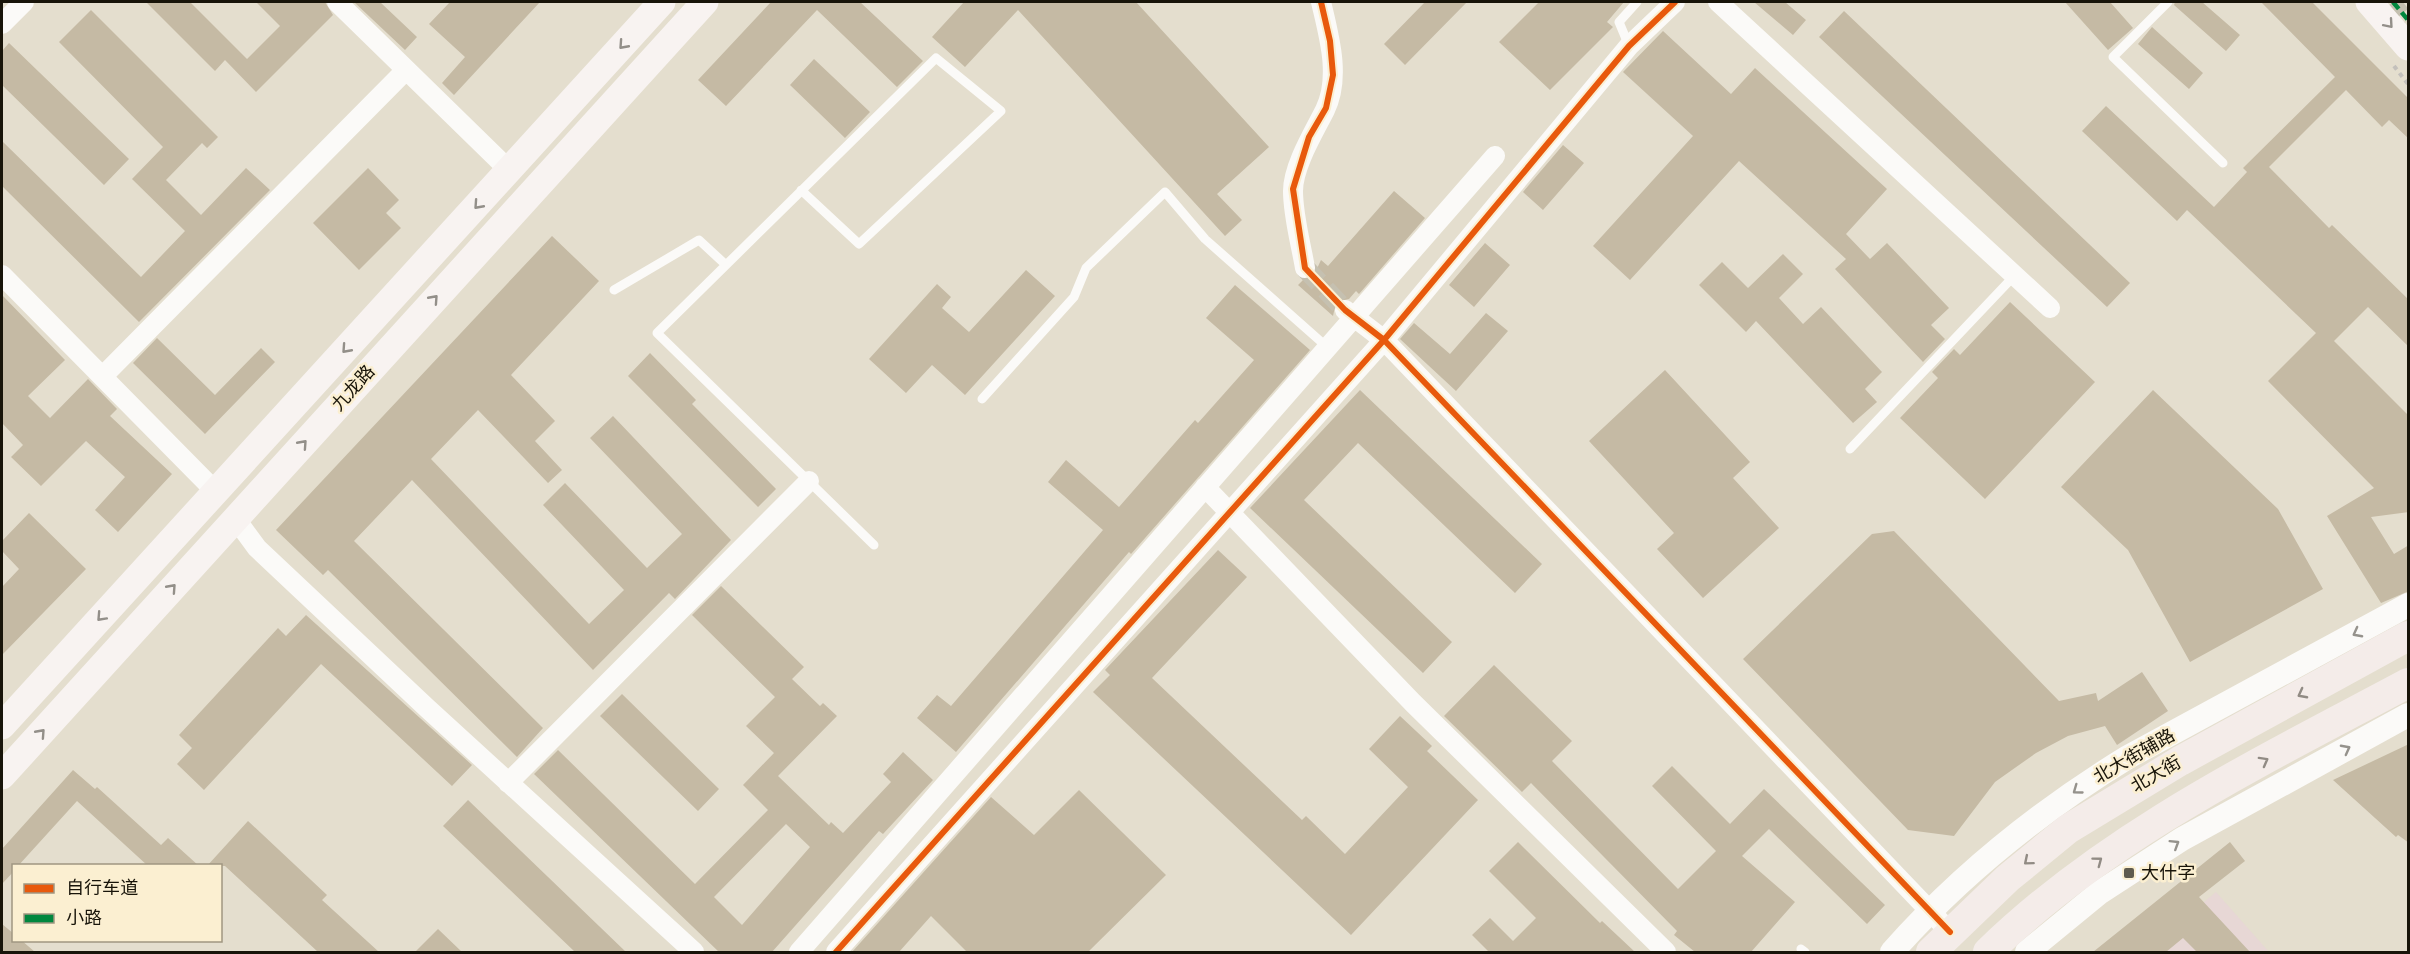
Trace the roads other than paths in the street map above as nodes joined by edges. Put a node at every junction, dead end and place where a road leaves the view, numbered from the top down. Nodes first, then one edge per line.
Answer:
1 (24, 2) edge
2 (337, 2) edge
3 (662, 2) edge
4 (705, 2) edge
5 (1321, 2) edge
6 (1637, 2) edge
7 (1675, 2) edge
8 (1718, 2) edge
9 (2168, 2) edge
10 (2369, 2) edge
11 (2, 24) edge
12 (1629, 46) junction
13 (2401, 56) edge
14 (406, 70) junction
15 (1495, 156) dead end
16 (2223, 164) dead end
17 (510, 170) junction
18 (801, 190) junction
19 (726, 265) junction
20 (1305, 268) tunnel mouth
21 (2, 275) edge
22 (2015, 275) junction
23 (614, 290) dead end
24 (2050, 308) dead end
25 (1350, 313) junction
26 (1384, 340) junction
27 (1327, 347) junction
28 (103, 376) junction
29 (982, 399) dead end
30 (1850, 449) dead end
31 (809, 481) junction
32 (1205, 487) junction
33 (216, 492) junction
34 (1229, 513) junction
35 (236, 518) junction
36 (874, 545) dead end
37 (2409, 605) edge
38 (2409, 636) edge
39 (2409, 684) edge
40 (2409, 715) edge
41 (2, 726) edge
42 (2, 776) edge
43 (508, 783) junction
44 (1937, 932) edge
45 (694, 952) edge
46 (799, 952) edge
47 (836, 952) edge
48 (1666, 952) edge
49 (1892, 952) edge
50 (1988, 952) edge
51 (2027, 952) edge

1 - 11 street
2 - 14 street
3 -> 17 main road, 九龙路
35 -> 4 main road, 九龙路
5 - 20 street
6 - 12 lane
7 - 12 street
8 - 22 street
9 - 16 lane
10 -> 13 main road
12 - 26 street
14 - 17 street
14 - 28 street
15 - 25 street
17 -> 33 main road, 九龙路
18 - 18 lane
18 - 19 lane
19 - 23 lane
19 - 31 lane
21 - 28 street
22 - 24 street
22 - 30 lane
25 - 26 street
25 - 27 street
26 - 34 street
26 - 44 street
27 - 29 lane
27 - 32 street
28 - 33 street
31 - 36 lane
31 - 43 street
32 - 34 street
32 - 46 street
33 -> 41 main road, 九龙路
34 - 47 street
34 - 48 street
42 -> 35 main road, 九龙路
35 - 43 street
37 -> 44 street, 北大街辅路
38 -> 44 main road, 北大街
50 -> 39 main road
51 -> 40 street
43 - 45 street
44 - 49 street, 北大街辅路

